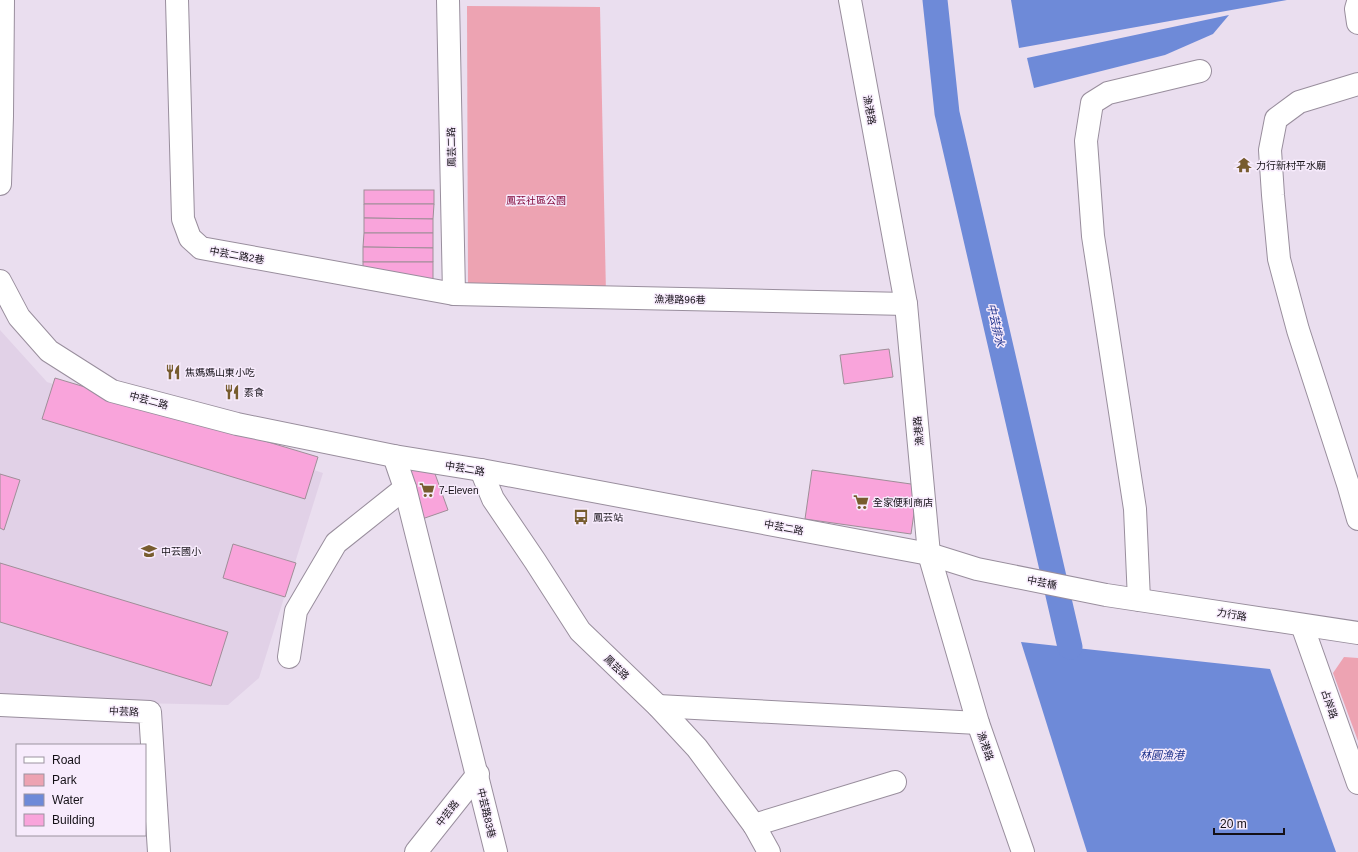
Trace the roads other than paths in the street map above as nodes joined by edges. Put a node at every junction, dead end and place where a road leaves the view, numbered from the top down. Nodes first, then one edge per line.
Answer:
1 (3, 0) edge
2 (177, 0) edge
3 (448, 0) edge
4 (850, 0) edge
5 (1358, 2) edge
6 (1358, 23) edge
7 (1200, 71) dead end
8 (1358, 84) edge
9 (0, 184) edge
10 (0, 281) edge
11 (454, 294) junction
12 (906, 304) junction
13 (394, 456) junction
14 (482, 470) junction
15 (405, 488) junction
16 (1358, 519) edge
17 (929, 554) junction
18 (978, 569) joint
19 (1106, 595) joint
20 (1139, 600) junction
21 (1302, 625) junction
22 (1358, 634) edge
23 (289, 657) dead end
24 (3, 705) edge
25 (658, 706) junction
26 (978, 723) junction
27 (478, 774) junction
28 (895, 782) dead end
29 (1358, 783) edge
30 (754, 825) junction
31 (159, 852) edge
32 (416, 852) edge
33 (496, 852) edge
34 (769, 852) edge
35 (1023, 852) edge

1 - 9 street
2 - 11 street, 中芸二路2巷
3 - 11 street, 鳳芸二路
4 - 12 street, 漁港路
5 - 6 street
7 - 20 street
8 - 16 street
10 - 13 street, 中芸二路
11 - 12 street, 漁港路96巷
12 - 17 street, 漁港路
13 - 14 street, 中芸二路
13 - 15 street, 中芸路83巷
14 - 17 street, 中芸二路
14 - 25 street, 鳳芸路
15 - 23 street
15 - 27 street, 中芸路83巷
17 - 18 street, 中芸二路
17 - 26 street, 漁港路
18 - 19 street, 中芸橋
19 - 20 street, 力行路
20 - 21 street, 力行路
21 - 22 street, 力行路
21 - 29 street, 占岸路
24 - 31 street, 中芸路
25 - 26 street
25 - 30 street, 鳳芸路
26 - 35 street, 漁港路
27 - 32 street, 中芸路
27 - 33 street, 中芸路83巷
28 - 30 street
30 - 34 street, 鳳芸路

